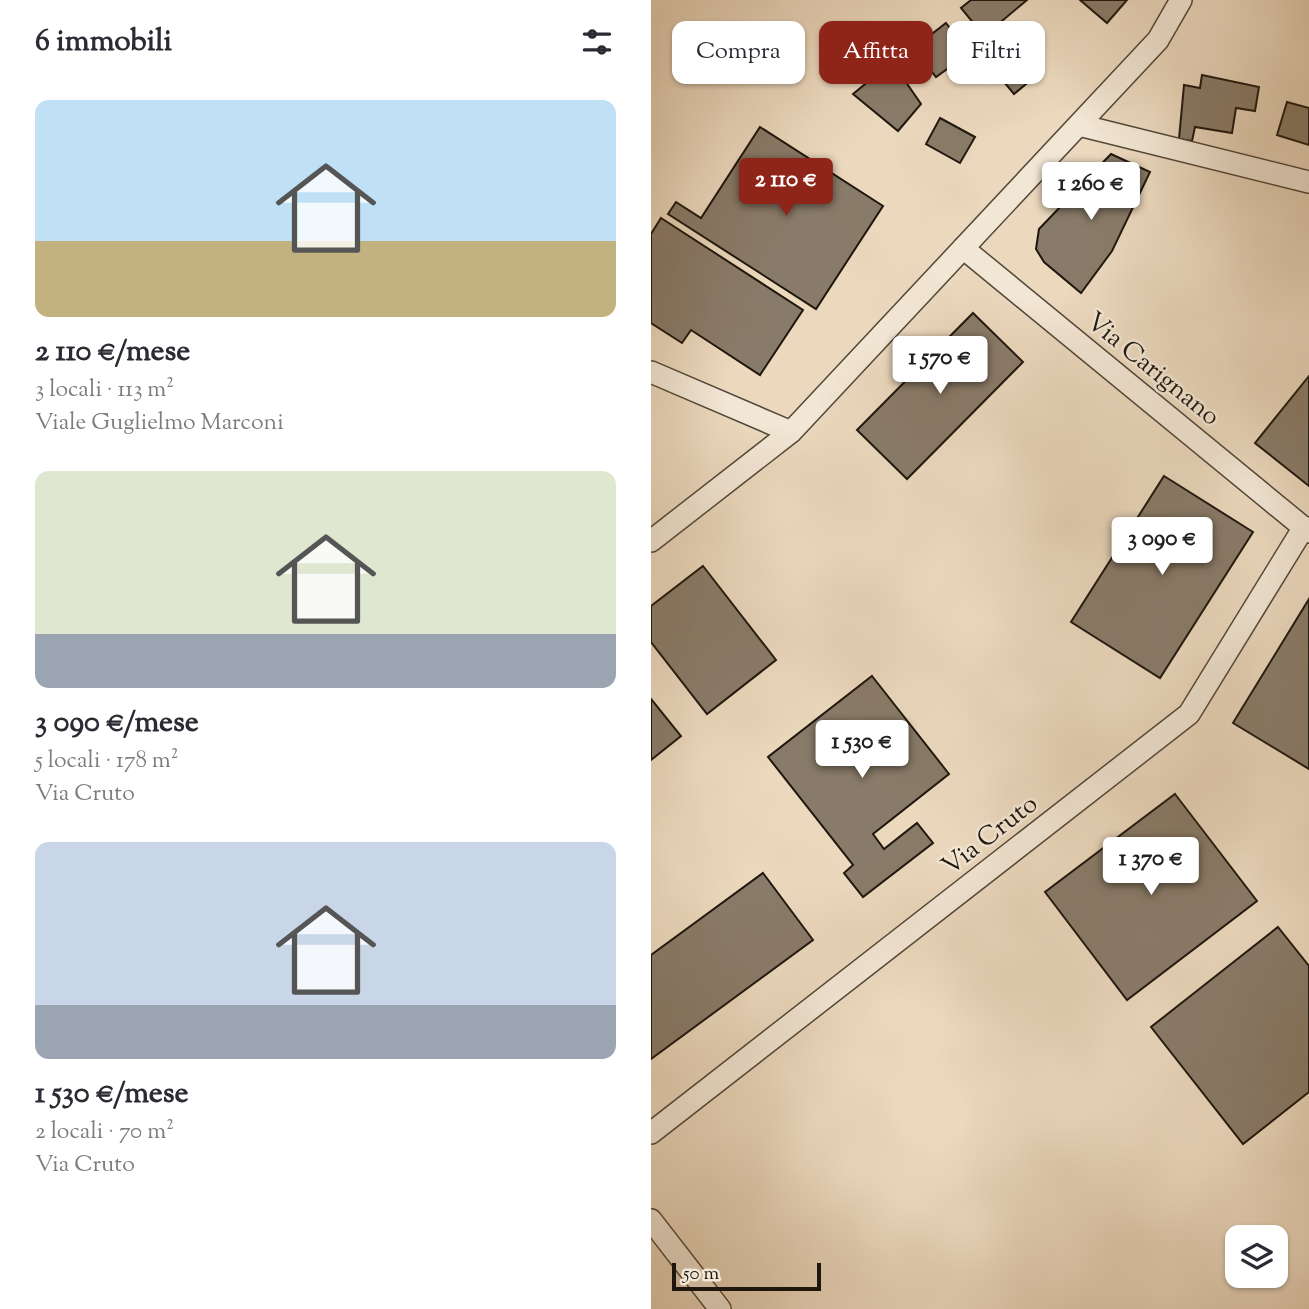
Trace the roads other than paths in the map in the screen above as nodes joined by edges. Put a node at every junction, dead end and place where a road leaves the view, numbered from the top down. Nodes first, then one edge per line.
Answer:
1 (1181, 0) edge
2 (1079, 125) junction
3 (1309, 182) edge
4 (963, 248) junction
5 (651, 372) edge
6 (791, 432) junction
7 (1306, 529) edge
8 (651, 541) edge
9 (651, 1133) edge
10 (651, 1220) edge
11 (720, 1309) edge

1 - 2 street
2 - 3 street
2 - 4 street
4 - 6 street
4 - 7 street, Via Carignano
5 - 6 street
6 - 8 street
7 - 9 street, Via Cruto
10 - 11 street

